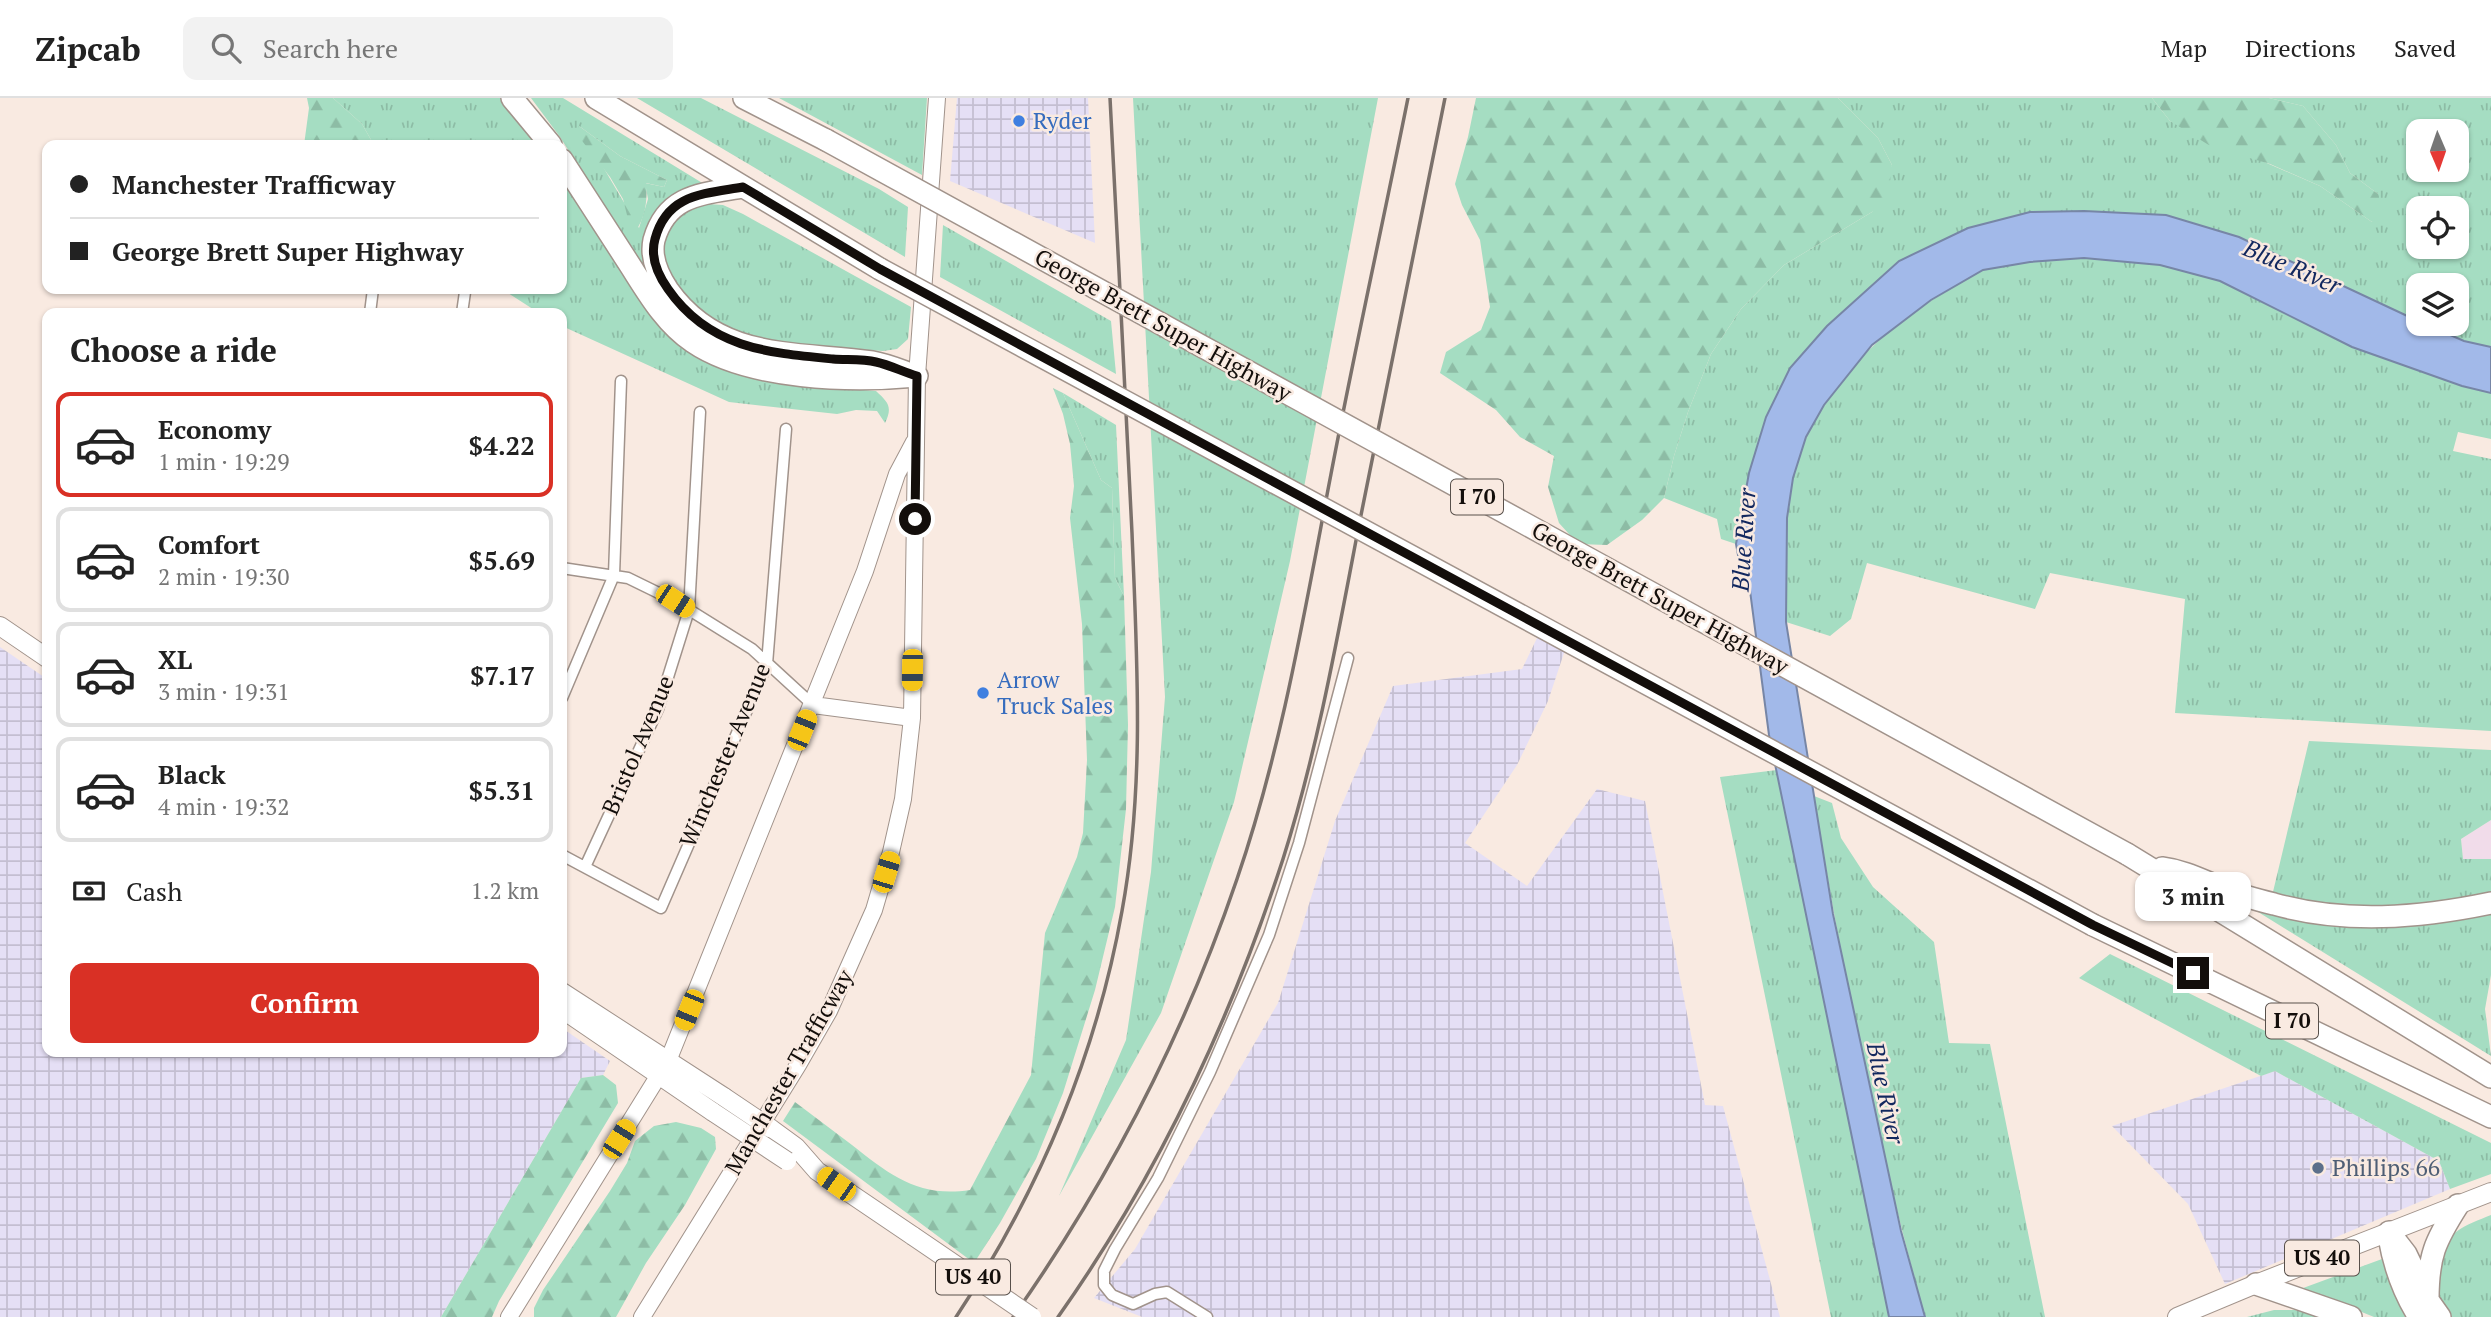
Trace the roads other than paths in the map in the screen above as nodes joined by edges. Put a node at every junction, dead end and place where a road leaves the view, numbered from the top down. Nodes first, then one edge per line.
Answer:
1 (512, 98) edge
2 (597, 98) edge
3 (744, 98) edge
4 (937, 98) edge
5 (547, 140) edge
6 (567, 168) edge
7 (743, 187) junction
8 (917, 376) junction
9 (621, 382) dead end
10 (700, 412) dead end
11 (786, 429) dead end
12 (915, 439) junction
13 (567, 569) edge
14 (614, 575) junction
15 (689, 610) junction
16 (0, 626) edge
17 (42, 655) edge
18 (1348, 658) dead end
19 (767, 664) junction
20 (567, 686) edge
21 (813, 705) junction
22 (912, 718) junction
23 (567, 858) edge
24 (585, 867) junction
25 (2149, 867) junction
26 (2491, 903) edge
27 (567, 996) edge
28 (567, 1012) edge
29 (664, 1068) junction
30 (2491, 1077) edge
31 (2491, 1117) edge
32 (791, 1154) junction
33 (2491, 1192) edge
34 (2458, 1205) junction
35 (2389, 1232) junction
36 (2256, 1284) junction
37 (2429, 1311) edge
38 (509, 1317) edge
39 (642, 1317) edge
40 (1032, 1317) edge
41 (1207, 1317) edge
42 (2177, 1317) edge
43 (2351, 1317) edge

1 - 5 highway
2 - 7 highway, I 70
3 - 25 highway, George Brett Super Highway / I 70, bridge
4 - 8 main road, Manchester Trafficway
6 - 8 highway
7 - 8 highway
7 - 31 highway, I 70, bridge
8 - 12 main road, Manchester Trafficway
9 - 14 street
10 - 15 street, Bristol Avenue
11 - 19 street, Winchester Avenue
12 - 21 main road
12 - 22 main road, Manchester Trafficway
13 - 14 street
14 - 15 street
14 - 20 street
15 - 19 street
15 - 24 street, Bristol Avenue
16 - 17 main road
18 - 41 street
19 - 21 street
19 - 24 street, Winchester Avenue
21 - 22 main road
21 - 29 main road
22 - 39 main road, Manchester Trafficway
23 - 24 street
25 - 26 highway
25 - 30 highway, George Brett Super Highway / I 70
27 - 29 main road, US 40
28 - 29 main road, US 40
29 - 32 main road, US 40, bridge
29 - 32 main road, US 40, bridge
29 - 38 main road
32 - 40 main road, US 40, bridge
33 - 34 main road, US 40
34 - 35 main road, US 40
34 - 37 highway
35 - 36 main road, US 40
35 - 37 highway
36 - 42 main road, US 40
36 - 43 highway, US 40

